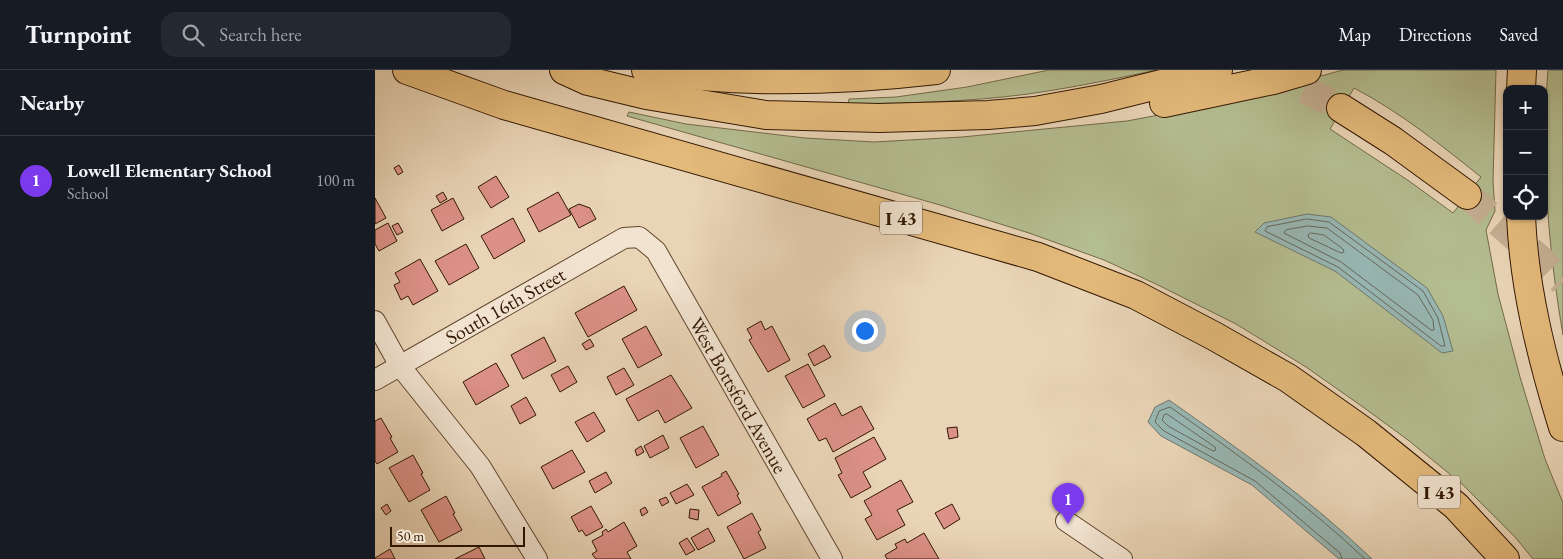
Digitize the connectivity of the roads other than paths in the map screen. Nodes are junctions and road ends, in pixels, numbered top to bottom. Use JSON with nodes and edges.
{"nodes":[{"id":1,"x":407,"y":70,"type":"edge"},
{"id":2,"x":564,"y":70,"type":"edge"},
{"id":3,"x":645,"y":70,"type":"edge"},
{"id":4,"x":936,"y":70,"type":"edge"},
{"id":5,"x":1218,"y":70,"type":"edge"},
{"id":6,"x":1307,"y":70,"type":"edge"},
{"id":7,"x":1522,"y":70,"type":"edge"},
{"id":8,"x":1521,"y":85,"type":"edge"},
{"id":9,"x":1101,"y":99,"type":"junction"},
{"id":10,"x":1341,"y":108,"type":"tunnel mouth"},
{"id":11,"x":1467,"y":195,"type":"tunnel mouth"},
{"id":12,"x":1521,"y":220,"type":"edge"},
{"id":13,"x":639,"y":237,"type":"joint"},
{"id":14,"x":375,"y":321,"type":"edge"},
{"id":15,"x":400,"y":366,"type":"junction"},
{"id":16,"x":375,"y":380,"type":"edge"},
{"id":17,"x":1563,"y":427,"type":"edge"},
{"id":18,"x":1066,"y":521,"type":"dead end"},
{"id":19,"x":537,"y":559,"type":"edge"},
{"id":20,"x":832,"y":559,"type":"edge"},
{"id":21,"x":1122,"y":559,"type":"edge"},
{"id":22,"x":1505,"y":559,"type":"edge"}],
"edges":[{"from":1,"to":22,"type":"highway","number":"I 43"},
{"from":2,"to":9,"type":"highway"},
{"from":3,"to":4,"type":"highway"},
{"from":5,"to":9,"type":"highway"},
{"from":6,"to":9,"type":"highway"},
{"from":7,"to":8,"type":"highway"},
{"from":10,"to":11,"type":"highway"},
{"from":12,"to":17,"type":"highway"},
{"from":13,"to":15,"type":"street","name":"South 16th Street"},
{"from":13,"to":20,"type":"street","name":"West Bottsford Avenue"},
{"from":14,"to":15,"type":"street"},
{"from":15,"to":16,"type":"street","name":"South 16th Street"},
{"from":15,"to":19,"type":"street"},
{"from":18,"to":21,"type":"street"}]}
